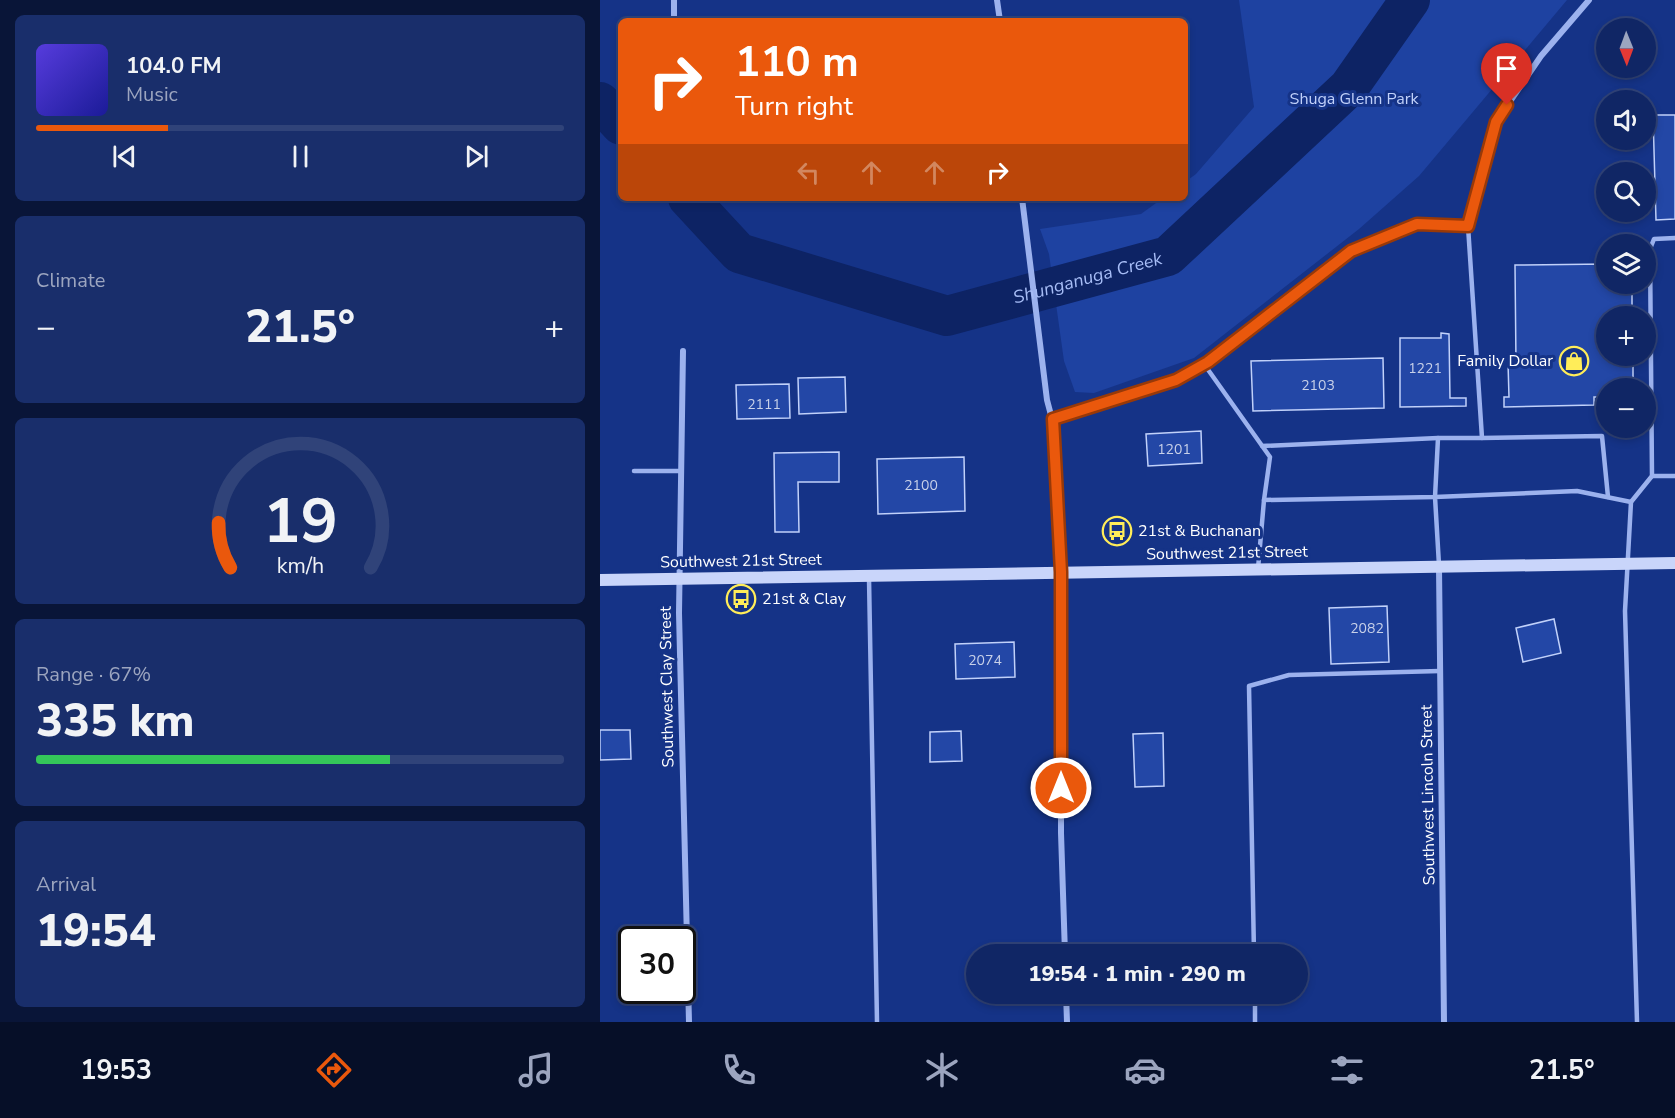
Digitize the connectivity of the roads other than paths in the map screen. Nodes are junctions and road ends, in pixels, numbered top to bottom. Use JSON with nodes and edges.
{"nodes":[{"id":1,"x":674,"y":0,"type":"edge"},
{"id":2,"x":997,"y":0,"type":"edge"},
{"id":3,"x":1589,"y":0,"type":"edge"},
{"id":4,"x":674,"y":17,"type":"dead end"},
{"id":5,"x":1000,"y":18,"type":"edge"},
{"id":6,"x":1022,"y":201,"type":"edge"},
{"id":7,"x":1468,"y":226,"type":"junction"},
{"id":8,"x":1675,"y":238,"type":"edge"},
{"id":9,"x":683,"y":351,"type":"dead end"},
{"id":10,"x":1204,"y":364,"type":"junction"},
{"id":11,"x":1053,"y":419,"type":"junction"},
{"id":12,"x":1438,"y":438,"type":"junction"},
{"id":13,"x":1482,"y":438,"type":"junction"},
{"id":14,"x":1262,"y":446,"type":"junction"},
{"id":15,"x":634,"y":471,"type":"dead end"},
{"id":16,"x":680,"y":471,"type":"junction"},
{"id":17,"x":1652,"y":476,"type":"junction"},
{"id":18,"x":1675,"y":476,"type":"edge"},
{"id":19,"x":1435,"y":497,"type":"junction"},
{"id":20,"x":1608,"y":497,"type":"junction"},
{"id":21,"x":1264,"y":500,"type":"junction"},
{"id":22,"x":1631,"y":502,"type":"junction"},
{"id":23,"x":1628,"y":562,"type":"junction"},
{"id":24,"x":1675,"y":563,"type":"edge"},
{"id":25,"x":1439,"y":567,"type":"junction"},
{"id":26,"x":1258,"y":569,"type":"junction"},
{"id":27,"x":1061,"y":572,"type":"junction"},
{"id":28,"x":869,"y":575,"type":"junction"},
{"id":29,"x":679,"y":578,"type":"junction"},
{"id":30,"x":600,"y":580,"type":"edge"},
{"id":31,"x":1440,"y":671,"type":"junction"},
{"id":32,"x":1065,"y":944,"type":"edge"},
{"id":33,"x":1254,"y":944,"type":"edge"},
{"id":34,"x":1066,"y":1004,"type":"edge"},
{"id":35,"x":1255,"y":1004,"type":"edge"},
{"id":36,"x":689,"y":1022,"type":"edge"},
{"id":37,"x":877,"y":1022,"type":"edge"},
{"id":38,"x":1067,"y":1022,"type":"edge"},
{"id":39,"x":1255,"y":1022,"type":"edge"},
{"id":40,"x":1444,"y":1022,"type":"edge"},
{"id":41,"x":1637,"y":1022,"type":"edge"}],
"edges":[{"from":1,"to":4,"type":"street"},
{"from":2,"to":5,"type":"street"},
{"from":3,"to":7,"type":"street"},
{"from":6,"to":11,"type":"street"},
{"from":7,"to":10,"type":"lane"},
{"from":7,"to":13,"type":"lane"},
{"from":8,"to":17,"type":"lane"},
{"from":9,"to":16,"type":"street","name":"Southwest Clay Street"},
{"from":10,"to":11,"type":"lane"},
{"from":10,"to":14,"type":"lane"},
{"from":11,"to":27,"type":"street"},
{"from":12,"to":13,"type":"lane"},
{"from":12,"to":14,"type":"lane"},
{"from":12,"to":19,"type":"lane"},
{"from":13,"to":20,"type":"lane"},
{"from":14,"to":21,"type":"lane"},
{"from":15,"to":16,"type":"lane"},
{"from":16,"to":29,"type":"street","name":"Southwest Clay Street"},
{"from":17,"to":18,"type":"lane"},
{"from":17,"to":22,"type":"lane"},
{"from":19,"to":20,"type":"lane"},
{"from":19,"to":21,"type":"lane"},
{"from":19,"to":25,"type":"lane"},
{"from":20,"to":22,"type":"lane"},
{"from":21,"to":26,"type":"lane"},
{"from":22,"to":23,"type":"lane"},
{"from":23,"to":24,"type":"main road","name":"Southwest 21st Street"},
{"from":23,"to":25,"type":"main road","name":"Southwest 21st Street"},
{"from":23,"to":41,"type":"lane"},
{"from":25,"to":26,"type":"main road","name":"Southwest 21st Street"},
{"from":25,"to":31,"type":"street","name":"Southwest Lincoln Street"},
{"from":26,"to":27,"type":"main road","name":"Southwest 21st Street"},
{"from":27,"to":28,"type":"main road","name":"Southwest 21st Street"},
{"from":27,"to":32,"type":"street"},
{"from":28,"to":29,"type":"main road","name":"Southwest 21st Street"},
{"from":28,"to":37,"type":"lane"},
{"from":29,"to":30,"type":"main road","name":"Southwest 21st Street"},
{"from":29,"to":36,"type":"street","name":"Southwest Clay Street"},
{"from":31,"to":33,"type":"lane"},
{"from":31,"to":40,"type":"street","name":"Southwest Lincoln Street"},
{"from":34,"to":38,"type":"street"},
{"from":35,"to":39,"type":"lane"}]}
